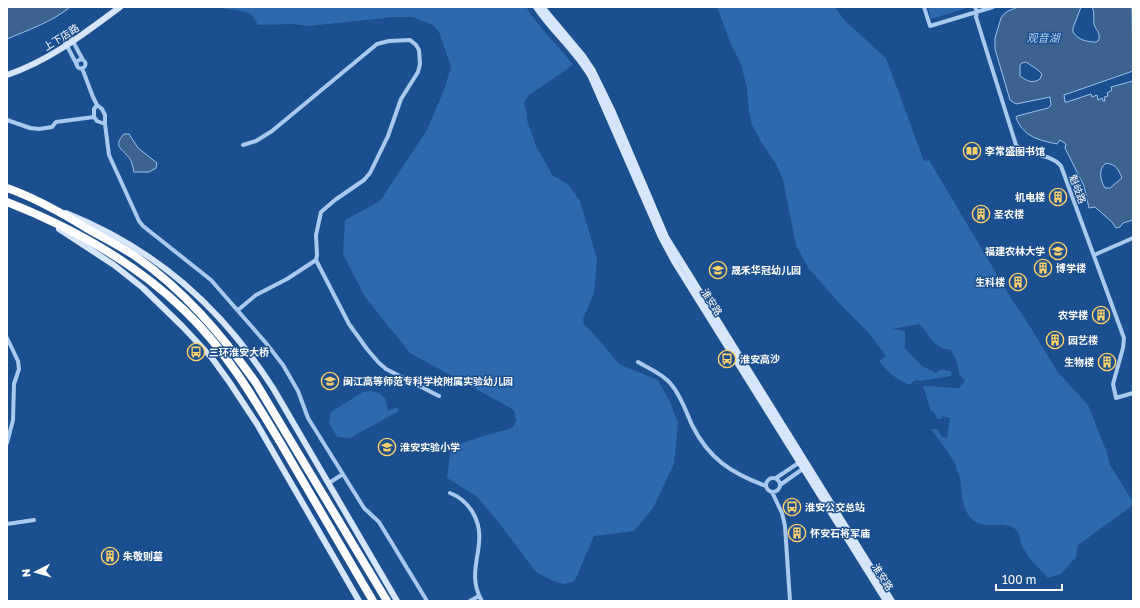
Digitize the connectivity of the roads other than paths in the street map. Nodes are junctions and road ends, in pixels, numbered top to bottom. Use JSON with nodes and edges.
{"nodes":[{"id":1,"x":116,"y":7,"type":"edge"},
{"id":2,"x":120,"y":7,"type":"edge"},
{"id":3,"x":536,"y":7,"type":"edge"},
{"id":4,"x":542,"y":7,"type":"edge"},
{"id":5,"x":924,"y":7,"type":"edge"},
{"id":6,"x":975,"y":7,"type":"edge"},
{"id":7,"x":993,"y":7,"type":"edge"},
{"id":8,"x":977,"y":12,"type":"junction"},
{"id":9,"x":72,"y":40,"type":"junction"},
{"id":10,"x":65,"y":44,"type":"junction"},
{"id":11,"x":84,"y":60,"type":"junction"},
{"id":12,"x":77,"y":65,"type":"junction"},
{"id":13,"x":82,"y":68,"type":"junction"},
{"id":14,"x":7,"y":74,"type":"edge"},
{"id":15,"x":97,"y":104,"type":"junction"},
{"id":16,"x":94,"y":117,"type":"junction"},
{"id":17,"x":7,"y":120,"type":"edge"},
{"id":18,"x":104,"y":124,"type":"junction"},
{"id":19,"x":243,"y":145,"type":"dead end"},
{"id":20,"x":7,"y":188,"type":"edge"},
{"id":21,"x":7,"y":202,"type":"edge"},
{"id":22,"x":47,"y":205,"type":"junction"},
{"id":23,"x":36,"y":214,"type":"junction"},
{"id":24,"x":1133,"y":238,"type":"edge"},
{"id":25,"x":1094,"y":256,"type":"junction"},
{"id":26,"x":316,"y":260,"type":"junction"},
{"id":27,"x":238,"y":310,"type":"junction"},
{"id":28,"x":7,"y":338,"type":"edge"},
{"id":29,"x":638,"y":362,"type":"dead end"},
{"id":30,"x":1133,"y":393,"type":"edge"},
{"id":31,"x":439,"y":396,"type":"dead end"},
{"id":32,"x":7,"y":443,"type":"edge"},
{"id":33,"x":802,"y":461,"type":"junction"},
{"id":34,"x":806,"y":467,"type":"junction"},
{"id":35,"x":343,"y":474,"type":"junction"},
{"id":36,"x":776,"y":478,"type":"junction"},
{"id":37,"x":329,"y":483,"type":"junction"},
{"id":38,"x":780,"y":485,"type":"junction"},
{"id":39,"x":766,"y":486,"type":"junction"},
{"id":40,"x":772,"y":492,"type":"junction"},
{"id":41,"x":450,"y":493,"type":"dead end"},
{"id":42,"x":34,"y":520,"type":"dead end"},
{"id":43,"x":7,"y":524,"type":"edge"},
{"id":44,"x":479,"y":596,"type":"junction"},
{"id":45,"x":359,"y":601,"type":"edge"},
{"id":46,"x":373,"y":601,"type":"edge"},
{"id":47,"x":387,"y":601,"type":"edge"},
{"id":48,"x":397,"y":601,"type":"edge"},
{"id":49,"x":427,"y":601,"type":"edge"},
{"id":50,"x":470,"y":601,"type":"edge"},
{"id":51,"x":481,"y":601,"type":"edge"},
{"id":52,"x":790,"y":601,"type":"edge"},
{"id":53,"x":886,"y":601,"type":"edge"},
{"id":54,"x":892,"y":601,"type":"edge"}],
"edges":[{"from":1,"to":9,"type":"main road","name":"上下店路"},
{"from":2,"to":9,"type":"main road","name":"上下店路"},
{"from":3,"to":33,"type":"main road","name":"淮安路"},
{"from":4,"to":33,"type":"main road","name":"淮安路"},
{"from":5,"to":8,"type":"street"},
{"from":6,"to":8,"type":"street"},
{"from":7,"to":8,"type":"street"},
{"from":8,"to":25,"type":"street","name":"魁岐路"},
{"from":9,"to":10,"type":"main road","name":"上下店路"},
{"from":9,"to":11,"type":"street"},
{"from":10,"to":12,"type":"street"},
{"from":10,"to":14,"type":"main road","name":"上下店路"},
{"from":11,"to":12,"type":"street"},
{"from":11,"to":13,"type":"street"},
{"from":12,"to":13,"type":"street"},
{"from":13,"to":15,"type":"street"},
{"from":15,"to":16,"type":"street"},
{"from":15,"to":18,"type":"street"},
{"from":16,"to":17,"type":"street"},
{"from":16,"to":18,"type":"street"},
{"from":18,"to":27,"type":"street"},
{"from":19,"to":26,"type":"street"},
{"from":20,"to":22,"type":"highway"},
{"from":21,"to":23,"type":"highway"},
{"from":22,"to":37,"type":"main road"},
{"from":22,"to":47,"type":"highway"},
{"from":23,"to":45,"type":"main road"},
{"from":23,"to":46,"type":"highway"},
{"from":24,"to":25,"type":"street"},
{"from":25,"to":30,"type":"street","name":"魁岐路"},
{"from":26,"to":27,"type":"street"},
{"from":26,"to":31,"type":"street"},
{"from":27,"to":35,"type":"street"},
{"from":28,"to":32,"type":"street"},
{"from":29,"to":39,"type":"street"},
{"from":33,"to":34,"type":"main road","name":"淮安路"},
{"from":33,"to":36,"type":"street"},
{"from":34,"to":38,"type":"street"},
{"from":34,"to":53,"type":"main road","name":"淮安路"},
{"from":34,"to":54,"type":"main road","name":"淮安路"},
{"from":35,"to":37,"type":"street"},
{"from":35,"to":49,"type":"street"},
{"from":36,"to":38,"type":"street"},
{"from":36,"to":39,"type":"street"},
{"from":37,"to":48,"type":"main road"},
{"from":38,"to":40,"type":"street"},
{"from":39,"to":40,"type":"street"},
{"from":40,"to":52,"type":"street"},
{"from":41,"to":44,"type":"street"},
{"from":42,"to":43,"type":"street"},
{"from":44,"to":50,"type":"street"},
{"from":44,"to":51,"type":"street"}]}
